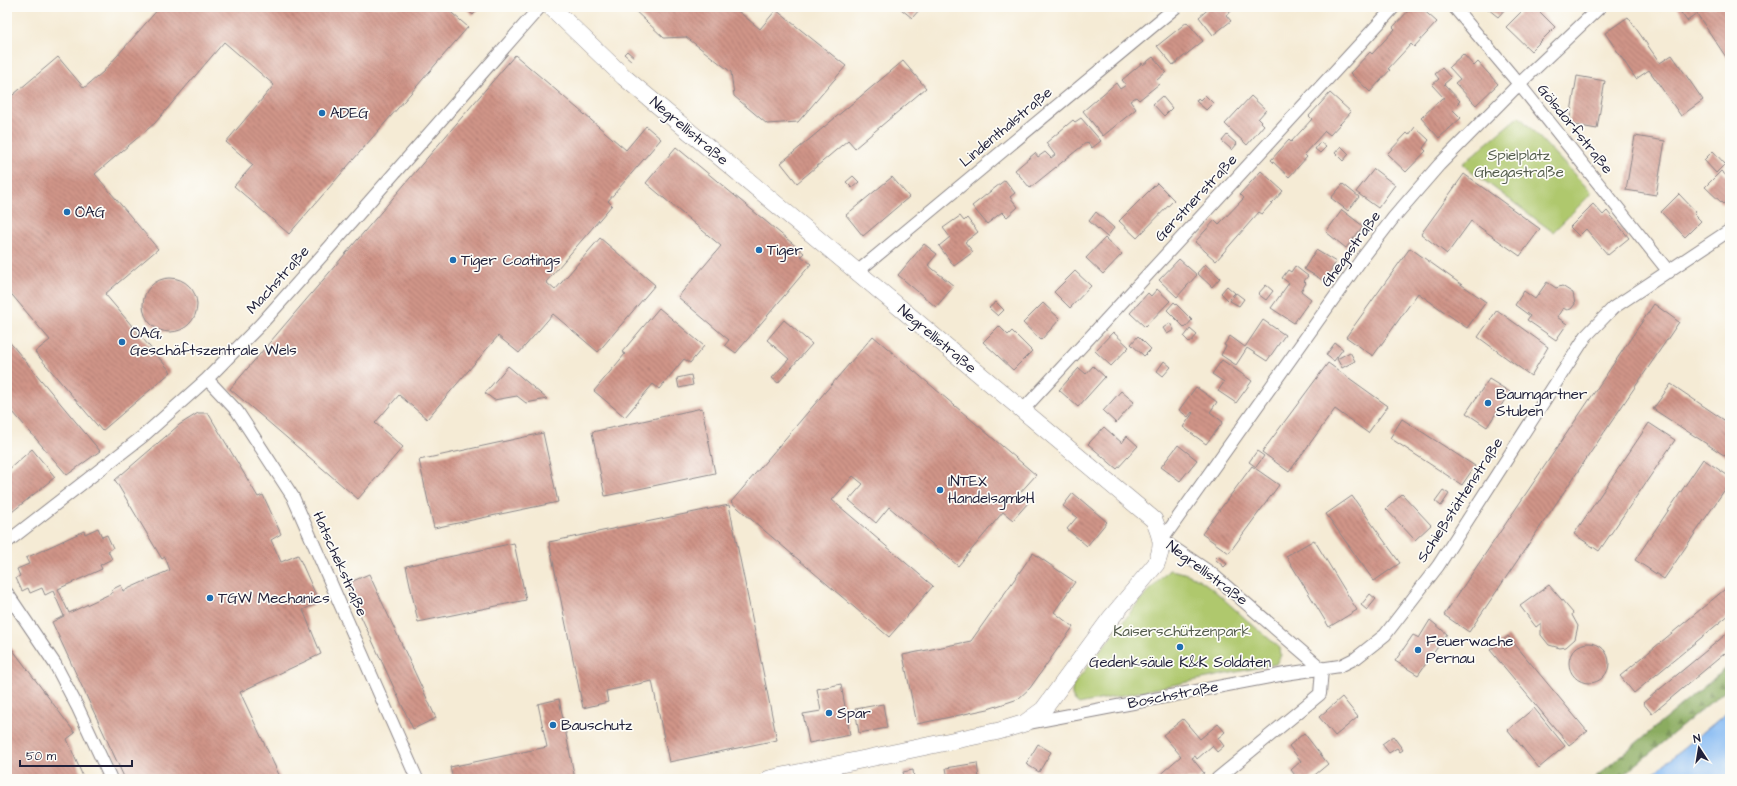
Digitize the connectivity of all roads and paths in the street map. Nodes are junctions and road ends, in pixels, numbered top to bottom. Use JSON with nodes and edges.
{"nodes":[{"id":1,"x":540,"y":7,"type":"edge"},
{"id":2,"x":551,"y":7,"type":"edge"},
{"id":3,"x":1176,"y":7,"type":"edge"},
{"id":4,"x":1394,"y":7,"type":"edge"},
{"id":5,"x":1454,"y":7,"type":"edge"},
{"id":6,"x":1600,"y":7,"type":"edge"},
{"id":7,"x":1519,"y":84,"type":"junction"},
{"id":8,"x":1730,"y":230,"type":"edge"},
{"id":9,"x":857,"y":272,"type":"junction"},
{"id":10,"x":1669,"y":272,"type":"junction"},
{"id":11,"x":207,"y":378,"type":"junction"},
{"id":12,"x":1022,"y":411,"type":"junction"},
{"id":13,"x":1162,"y":540,"type":"junction"},
{"id":14,"x":7,"y":542,"type":"edge"},
{"id":15,"x":7,"y":593,"type":"edge"},
{"id":16,"x":1322,"y":669,"type":"junction"},
{"id":17,"x":1025,"y":723,"type":"junction"},
{"id":18,"x":1232,"y":775,"type":"edge"},
{"id":19,"x":111,"y":779,"type":"edge"},
{"id":20,"x":417,"y":779,"type":"edge"},
{"id":21,"x":769,"y":779,"type":"edge"},
{"id":22,"x":1218,"y":779,"type":"edge"}],
"edges":[{"from":1,"to":11,"type":"street","name":"Machstraße"},
{"from":2,"to":9,"type":"main road","name":"Negrellistraße"},
{"from":3,"to":9,"type":"street","name":"Lindenthalstraße"},
{"from":4,"to":12,"type":"street","name":"Gerstnerstraße"},
{"from":5,"to":7,"type":"street","name":"Gölsdorfstraße"},
{"from":6,"to":7,"type":"street","name":"Ghegastraße"},
{"from":7,"to":10,"type":"street","name":"Gölsdorfstraße"},
{"from":7,"to":13,"type":"street","name":"Ghegastraße"},
{"from":8,"to":10,"type":"street","name":"Schießstättenstraße"},
{"from":9,"to":12,"type":"main road","name":"Negrellistraße"},
{"from":10,"to":16,"type":"street","name":"Schießstättenstraße"},
{"from":11,"to":14,"type":"street","name":"Machstraße"},
{"from":11,"to":20,"type":"street","name":"Hatschekstraße"},
{"from":12,"to":13,"type":"main road","name":"Negrellistraße"},
{"from":13,"to":16,"type":"street","name":"Negrellistraße"},
{"from":13,"to":17,"type":"main road","name":"Boschstraße"},
{"from":15,"to":19,"type":"street"},
{"from":16,"to":17,"type":"street","name":"Boschstraße"},
{"from":16,"to":18,"type":"street"},
{"from":17,"to":21,"type":"main road","name":"Boschstraße"},
{"from":18,"to":22,"type":"street"}]}
